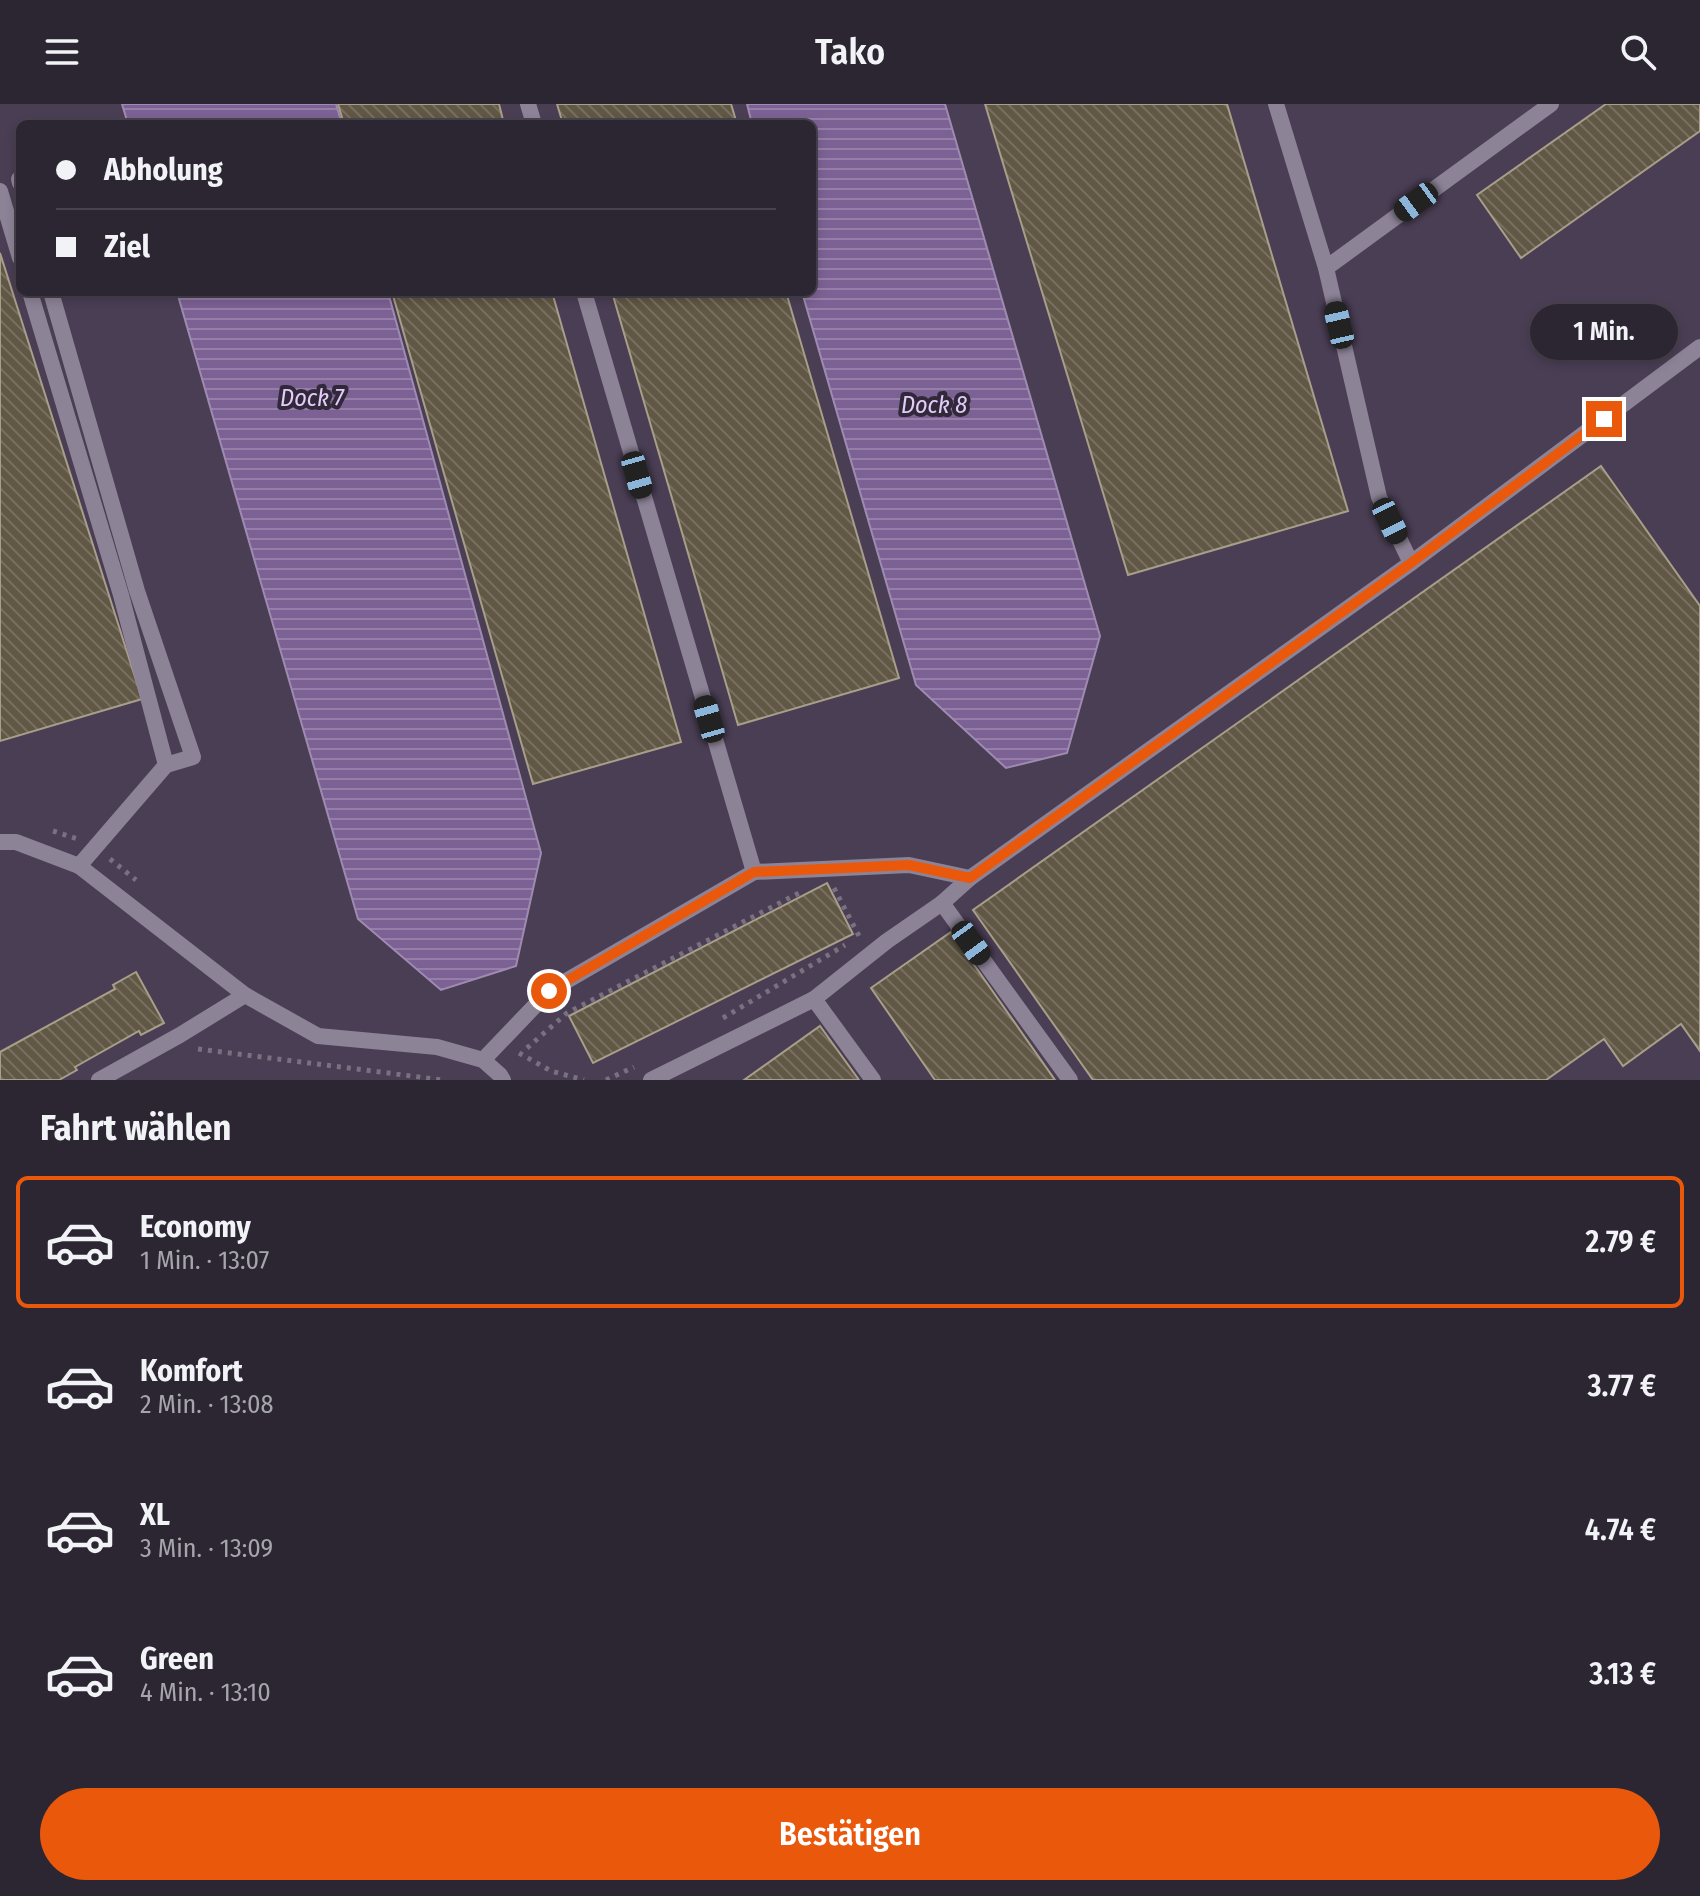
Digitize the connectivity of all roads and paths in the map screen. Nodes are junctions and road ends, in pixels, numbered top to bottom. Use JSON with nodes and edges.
{"nodes":[{"id":1,"x":1276,"y":104,"type":"edge"},
{"id":2,"x":1551,"y":104,"type":"edge"},
{"id":3,"x":0,"y":191,"type":"edge"},
{"id":4,"x":16,"y":245,"type":"edge"},
{"id":5,"x":1326,"y":268,"type":"junction"},
{"id":6,"x":31,"y":296,"type":"edge"},
{"id":7,"x":52,"y":296,"type":"edge"},
{"id":8,"x":585,"y":296,"type":"edge"},
{"id":9,"x":1700,"y":347,"type":"edge"},
{"id":10,"x":1411,"y":563,"type":"junction"},
{"id":11,"x":129,"y":593,"type":"junction"},
{"id":12,"x":166,"y":765,"type":"junction"},
{"id":13,"x":48,"y":830,"type":"dead end"},
{"id":14,"x":0,"y":842,"type":"edge"},
{"id":15,"x":95,"y":847,"type":"junction"},
{"id":16,"x":79,"y":866,"type":"junction"},
{"id":17,"x":754,"y":872,"type":"junction"},
{"id":18,"x":829,"y":877,"type":"dead end"},
{"id":19,"x":970,"y":878,"type":"junction"},
{"id":20,"x":141,"y":884,"type":"dead end"},
{"id":21,"x":801,"y":891,"type":"dead end"},
{"id":22,"x":942,"y":903,"type":"junction"},
{"id":23,"x":873,"y":928,"type":"dead end"},
{"id":24,"x":859,"y":936,"type":"junction"},
{"id":25,"x":245,"y":995,"type":"junction"},
{"id":26,"x":814,"y":999,"type":"junction"},
{"id":27,"x":718,"y":1021,"type":"dead end"},
{"id":28,"x":180,"y":1035,"type":"junction"},
{"id":29,"x":499,"y":1044,"type":"junction"},
{"id":30,"x":521,"y":1053,"type":"junction"},
{"id":31,"x":483,"y":1060,"type":"junction"},
{"id":32,"x":636,"y":1065,"type":"dead end"},
{"id":33,"x":501,"y":1077,"type":"edge"},
{"id":34,"x":99,"y":1080,"type":"edge"},
{"id":35,"x":443,"y":1080,"type":"edge"},
{"id":36,"x":584,"y":1080,"type":"edge"},
{"id":37,"x":606,"y":1080,"type":"edge"},
{"id":38,"x":651,"y":1080,"type":"edge"},
{"id":39,"x":873,"y":1080,"type":"edge"},
{"id":40,"x":1070,"y":1080,"type":"edge"}],
"edges":[{"from":1,"to":5,"type":"lane"},
{"from":2,"to":5,"type":"lane"},
{"from":3,"to":4,"type":"lane"},
{"from":5,"to":10,"type":"lane"},
{"from":6,"to":11,"type":"lane"},
{"from":7,"to":11,"type":"lane"},
{"from":8,"to":17,"type":"lane"},
{"from":9,"to":10,"type":"lane"},
{"from":10,"to":19,"type":"lane"},
{"from":11,"to":12,"type":"lane"},
{"from":11,"to":12,"type":"lane"},
{"from":12,"to":15,"type":"lane"},
{"from":13,"to":15,"type":"path"},
{"from":14,"to":16,"type":"lane"},
{"from":15,"to":16,"type":"lane"},
{"from":15,"to":20,"type":"path"},
{"from":16,"to":25,"type":"lane"},
{"from":17,"to":19,"type":"lane"},
{"from":17,"to":29,"type":"lane"},
{"from":18,"to":24,"type":"path"},
{"from":19,"to":22,"type":"lane"},
{"from":21,"to":30,"type":"path"},
{"from":22,"to":26,"type":"lane"},
{"from":22,"to":40,"type":"lane"},
{"from":23,"to":24,"type":"path"},
{"from":24,"to":27,"type":"path"},
{"from":25,"to":28,"type":"lane"},
{"from":25,"to":31,"type":"lane"},
{"from":26,"to":38,"type":"lane"},
{"from":26,"to":39,"type":"lane"},
{"from":28,"to":34,"type":"lane"},
{"from":28,"to":35,"type":"path"},
{"from":29,"to":30,"type":"path"},
{"from":29,"to":31,"type":"lane"},
{"from":30,"to":33,"type":"path"},
{"from":30,"to":36,"type":"path"},
{"from":31,"to":33,"type":"lane"},
{"from":32,"to":37,"type":"path"}]}
